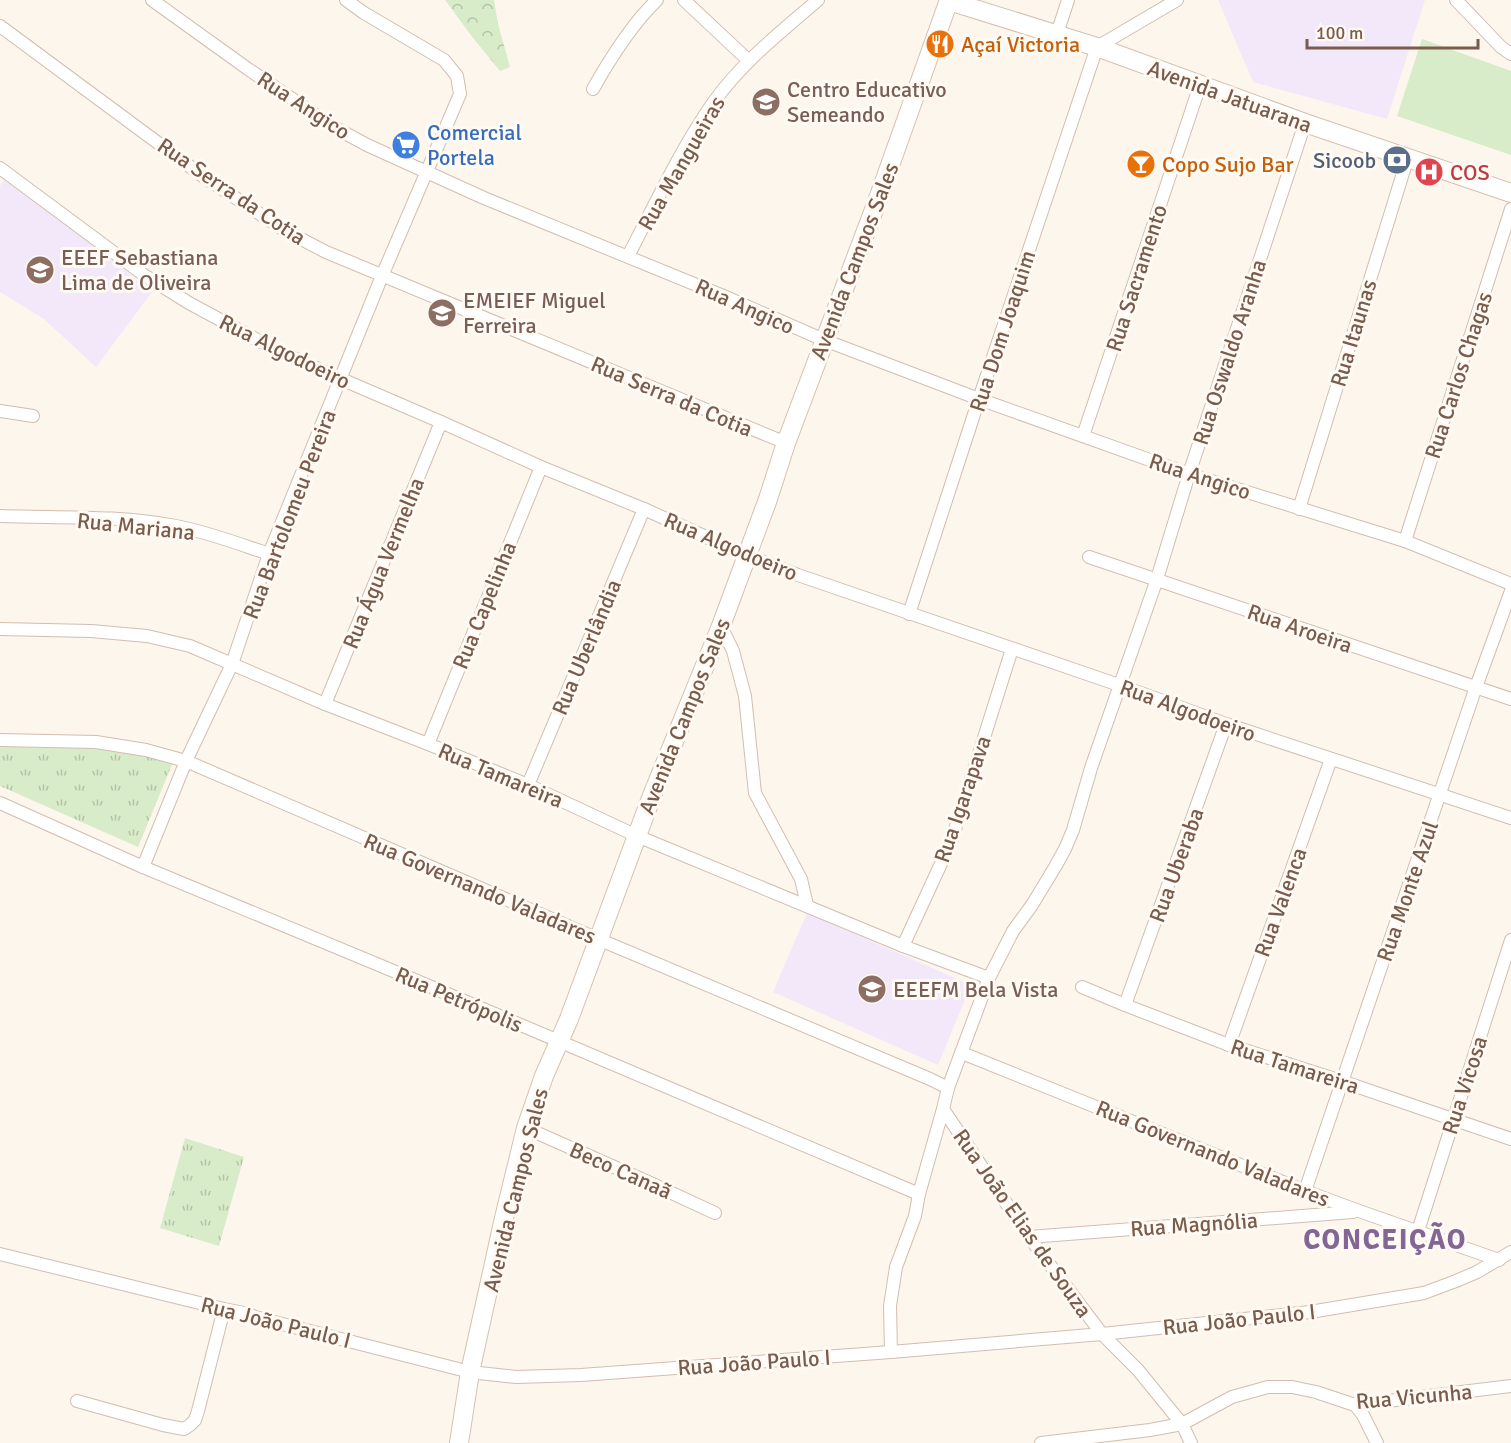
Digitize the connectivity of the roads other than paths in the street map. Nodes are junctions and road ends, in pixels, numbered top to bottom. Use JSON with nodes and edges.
{"nodes":[{"id":1,"x":152,"y":0,"type":"edge"},
{"id":2,"x":346,"y":0,"type":"edge"},
{"id":3,"x":657,"y":0,"type":"edge"},
{"id":4,"x":684,"y":0,"type":"edge"},
{"id":5,"x":818,"y":0,"type":"edge"},
{"id":6,"x":949,"y":0,"type":"edge"},
{"id":7,"x":1068,"y":0,"type":"edge"},
{"id":8,"x":1178,"y":0,"type":"edge"},
{"id":9,"x":1456,"y":0,"type":"edge"},
{"id":10,"x":0,"y":26,"type":"edge"},
{"id":11,"x":1057,"y":34,"type":"junction"},
{"id":12,"x":1097,"y":47,"type":"junction"},
{"id":13,"x":1511,"y":54,"type":"edge"},
{"id":14,"x":749,"y":61,"type":"junction"},
{"id":15,"x":1200,"y":85,"type":"junction"},
{"id":16,"x":593,"y":89,"type":"dead end"},
{"id":17,"x":1305,"y":123,"type":"junction"},
{"id":18,"x":1408,"y":158,"type":"junction"},
{"id":19,"x":2,"y":172,"type":"edge"},
{"id":20,"x":425,"y":172,"type":"junction"},
{"id":21,"x":1511,"y":193,"type":"edge"},
{"id":22,"x":1511,"y":209,"type":"edge"},
{"id":23,"x":628,"y":256,"type":"junction"},
{"id":24,"x":382,"y":276,"type":"junction"},
{"id":25,"x":824,"y":340,"type":"junction"},
{"id":26,"x":341,"y":380,"type":"junction"},
{"id":27,"x":979,"y":399,"type":"junction"},
{"id":28,"x":0,"y":411,"type":"edge"},
{"id":29,"x":33,"y":416,"type":"dead end"},
{"id":30,"x":441,"y":422,"type":"junction"},
{"id":31,"x":1083,"y":436,"type":"junction"},
{"id":32,"x":786,"y":443,"type":"junction"},
{"id":33,"x":541,"y":467,"type":"junction"},
{"id":34,"x":1189,"y":474,"type":"junction"},
{"id":35,"x":644,"y":508,"type":"junction"},
{"id":36,"x":1299,"y":509,"type":"junction"},
{"id":37,"x":0,"y":516,"type":"edge"},
{"id":38,"x":1405,"y":541,"type":"junction"},
{"id":39,"x":269,"y":554,"type":"junction"},
{"id":40,"x":746,"y":555,"type":"junction"},
{"id":41,"x":1089,"y":557,"type":"dead end"},
{"id":42,"x":1157,"y":579,"type":"junction"},
{"id":43,"x":1511,"y":584,"type":"edge"},
{"id":44,"x":1511,"y":591,"type":"edge"},
{"id":45,"x":909,"y":614,"type":"junction"},
{"id":46,"x":721,"y":626,"type":"junction"},
{"id":47,"x":0,"y":629,"type":"edge"},
{"id":48,"x":1012,"y":649,"type":"junction"},
{"id":49,"x":232,"y":664,"type":"junction"},
{"id":50,"x":1119,"y":685,"type":"junction"},
{"id":51,"x":1476,"y":687,"type":"junction"},
{"id":52,"x":1511,"y":699,"type":"edge"},
{"id":53,"x":326,"y":704,"type":"junction"},
{"id":54,"x":1226,"y":724,"type":"junction"},
{"id":55,"x":0,"y":740,"type":"edge"},
{"id":56,"x":428,"y":744,"type":"junction"},
{"id":57,"x":1330,"y":759,"type":"junction"},
{"id":58,"x":186,"y":761,"type":"junction"},
{"id":59,"x":528,"y":785,"type":"junction"},
{"id":60,"x":1440,"y":794,"type":"junction"},
{"id":61,"x":0,"y":803,"type":"edge"},
{"id":62,"x":1511,"y":818,"type":"edge"},
{"id":63,"x":637,"y":836,"type":"junction"},
{"id":64,"x":143,"y":867,"type":"junction"},
{"id":65,"x":807,"y":905,"type":"junction"},
{"id":66,"x":598,"y":939,"type":"junction"},
{"id":67,"x":1511,"y":940,"type":"edge"},
{"id":68,"x":903,"y":946,"type":"junction"},
{"id":69,"x":989,"y":978,"type":"junction"},
{"id":70,"x":1082,"y":987,"type":"dead end"},
{"id":71,"x":1125,"y":1005,"type":"junction"},
{"id":72,"x":559,"y":1041,"type":"junction"},
{"id":73,"x":1229,"y":1045,"type":"junction"},
{"id":74,"x":962,"y":1053,"type":"junction"},
{"id":75,"x":1341,"y":1081,"type":"junction"},
{"id":76,"x":948,"y":1088,"type":"junction"},
{"id":77,"x":943,"y":1109,"type":"junction"},
{"id":78,"x":1454,"y":1119,"type":"junction"},
{"id":79,"x":526,"y":1128,"type":"junction"},
{"id":80,"x":1511,"y":1139,"type":"edge"},
{"id":81,"x":1305,"y":1191,"type":"junction"},
{"id":82,"x":919,"y":1194,"type":"junction"},
{"id":83,"x":1359,"y":1211,"type":"junction"},
{"id":84,"x":715,"y":1213,"type":"dead end"},
{"id":85,"x":1418,"y":1231,"type":"junction"},
{"id":86,"x":1029,"y":1237,"type":"junction"},
{"id":87,"x":1511,"y":1252,"type":"edge"},
{"id":88,"x":0,"y":1254,"type":"edge"},
{"id":89,"x":1500,"y":1260,"type":"junction"},
{"id":90,"x":224,"y":1309,"type":"junction"},
{"id":91,"x":1102,"y":1334,"type":"junction"},
{"id":92,"x":891,"y":1352,"type":"junction"},
{"id":93,"x":470,"y":1372,"type":"junction"},
{"id":94,"x":1511,"y":1386,"type":"edge"},
{"id":95,"x":77,"y":1401,"type":"dead end"},
{"id":96,"x":1354,"y":1405,"type":"junction"},
{"id":97,"x":1182,"y":1424,"type":"junction"},
{"id":98,"x":459,"y":1443,"type":"edge"},
{"id":99,"x":1041,"y":1443,"type":"edge"},
{"id":100,"x":1191,"y":1443,"type":"edge"},
{"id":101,"x":1377,"y":1443,"type":"edge"}],
"edges":[{"from":1,"to":20,"type":"street","name":"Rua Angico"},
{"from":2,"to":20,"type":"street","name":"Rua Bartolomeu Pereira"},
{"from":3,"to":16,"type":"street"},
{"from":4,"to":14,"type":"street"},
{"from":5,"to":14,"type":"street","name":"Rua Mangueiras"},
{"from":6,"to":11,"type":"street","name":"Avenida Jatuarana"},
{"from":6,"to":25,"type":"street","name":"Avenida Campos Sales"},
{"from":7,"to":11,"type":"street"},
{"from":8,"to":12,"type":"street"},
{"from":9,"to":13,"type":"street"},
{"from":10,"to":24,"type":"street","name":"Rua Serra da Cotia"},
{"from":11,"to":12,"type":"street","name":"Avenida Jatuarana"},
{"from":12,"to":15,"type":"street","name":"Avenida Jatuarana"},
{"from":12,"to":27,"type":"street","name":"Rua Dom Joaquim"},
{"from":14,"to":23,"type":"street","name":"Rua Mangueiras"},
{"from":15,"to":17,"type":"street","name":"Avenida Jatuarana"},
{"from":15,"to":31,"type":"street","name":"Rua Sacramento"},
{"from":17,"to":18,"type":"street","name":"Avenida Jatuarana"},
{"from":17,"to":34,"type":"street","name":"Rua Oswaldo Aranha"},
{"from":18,"to":21,"type":"street","name":"Avenida Jatuarana"},
{"from":18,"to":36,"type":"street","name":"Rua Itaunas"},
{"from":19,"to":26,"type":"street","name":"Rua Algodoeiro"},
{"from":20,"to":23,"type":"street","name":"Rua Angico"},
{"from":20,"to":24,"type":"street","name":"Rua Bartolomeu Pereira"},
{"from":22,"to":38,"type":"street","name":"Rua Carlos Chagas"},
{"from":23,"to":25,"type":"street","name":"Rua Angico"},
{"from":24,"to":26,"type":"street","name":"Rua Bartolomeu Pereira"},
{"from":24,"to":32,"type":"street","name":"Rua Serra da Cotia"},
{"from":25,"to":27,"type":"street","name":"Rua Angico"},
{"from":25,"to":32,"type":"street","name":"Avenida Campos Sales"},
{"from":26,"to":30,"type":"street","name":"Rua Algodoeiro"},
{"from":26,"to":39,"type":"street","name":"Rua Bartolomeu Pereira"},
{"from":27,"to":31,"type":"street","name":"Rua Angico"},
{"from":27,"to":45,"type":"street","name":"Rua Dom Joaquim"},
{"from":28,"to":29,"type":"street"},
{"from":30,"to":33,"type":"street","name":"Rua Algodoeiro"},
{"from":30,"to":53,"type":"street","name":"Rua Água Vermelha"},
{"from":31,"to":34,"type":"street","name":"Rua Angico"},
{"from":32,"to":40,"type":"street","name":"Avenida Campos Sales"},
{"from":33,"to":35,"type":"street","name":"Rua Algodoeiro"},
{"from":33,"to":56,"type":"street","name":"Rua Capelinha"},
{"from":34,"to":36,"type":"street","name":"Rua Angico"},
{"from":34,"to":42,"type":"street","name":"Rua Oswaldo Aranha"},
{"from":35,"to":40,"type":"street","name":"Rua Algodoeiro"},
{"from":35,"to":59,"type":"street","name":"Rua Uberlândia"},
{"from":36,"to":38,"type":"street","name":"Rua Angico"},
{"from":37,"to":39,"type":"street","name":"Rua Mariana"},
{"from":38,"to":43,"type":"street","name":"Rua Angico"},
{"from":39,"to":49,"type":"street","name":"Rua Bartolomeu Pereira"},
{"from":40,"to":45,"type":"street","name":"Rua Algodoeiro"},
{"from":40,"to":46,"type":"street","name":"Avenida Campos Sales"},
{"from":41,"to":42,"type":"street","name":"Rua Aroeira"},
{"from":42,"to":50,"type":"street","name":"Rua Oswaldo Aranha"},
{"from":42,"to":51,"type":"street","name":"Rua Aroeira"},
{"from":44,"to":51,"type":"street","name":"Rua Monte Azul"},
{"from":45,"to":48,"type":"street","name":"Rua Algodoeiro"},
{"from":46,"to":63,"type":"street","name":"Avenida Campos Sales"},
{"from":46,"to":65,"type":"street"},
{"from":47,"to":49,"type":"street","name":"Rua Tamareira"},
{"from":48,"to":50,"type":"street","name":"Rua Algodoeiro"},
{"from":48,"to":68,"type":"street","name":"Rua Igarapava"},
{"from":49,"to":53,"type":"street","name":"Rua Tamareira"},
{"from":49,"to":58,"type":"street","name":"Rua Bartolomeu Pereira"},
{"from":50,"to":54,"type":"street","name":"Rua Algodoeiro"},
{"from":50,"to":69,"type":"street","name":"Rua Oswaldo Aranha"},
{"from":51,"to":52,"type":"street","name":"Rua Aroeira"},
{"from":51,"to":60,"type":"street","name":"Rua Monte Azul"},
{"from":53,"to":56,"type":"street","name":"Rua Tamareira"},
{"from":54,"to":57,"type":"street","name":"Rua Algodoeiro"},
{"from":54,"to":71,"type":"street","name":"Rua Uberaba"},
{"from":55,"to":58,"type":"street","name":"Rua Governando Valadares"},
{"from":56,"to":59,"type":"street","name":"Rua Tamareira"},
{"from":57,"to":60,"type":"street","name":"Rua Algodoeiro"},
{"from":57,"to":73,"type":"street","name":"Rua Valenca"},
{"from":58,"to":64,"type":"street","name":"Rua Bartolomeu Pereira"},
{"from":58,"to":66,"type":"street","name":"Rua Governando Valadares"},
{"from":59,"to":63,"type":"street","name":"Rua Tamareira"},
{"from":60,"to":62,"type":"street","name":"Rua Algodoeiro"},
{"from":60,"to":75,"type":"street","name":"Rua Monte Azul"},
{"from":61,"to":64,"type":"street","name":"Rua Petrópolis"},
{"from":63,"to":65,"type":"street","name":"Rua Tamareira"},
{"from":63,"to":66,"type":"street","name":"Avenida Campos Sales"},
{"from":64,"to":72,"type":"street","name":"Rua Petrópolis"},
{"from":65,"to":68,"type":"street","name":"Rua Tamareira"},
{"from":66,"to":72,"type":"street","name":"Avenida Campos Sales"},
{"from":66,"to":76,"type":"street","name":"Rua Governando Valadares"},
{"from":67,"to":78,"type":"street","name":"Rua Vicosa"},
{"from":68,"to":69,"type":"street","name":"Rua Tamareira"},
{"from":69,"to":74,"type":"street","name":"Rua João Elias de Souza"},
{"from":70,"to":71,"type":"street","name":"Rua Tamareira"},
{"from":71,"to":73,"type":"street","name":"Rua Tamareira"},
{"from":72,"to":79,"type":"street","name":"Avenida Campos Sales"},
{"from":72,"to":82,"type":"street","name":"Rua Petrópolis"},
{"from":73,"to":75,"type":"street","name":"Rua Tamareira"},
{"from":74,"to":76,"type":"street","name":"Rua João Elias de Souza"},
{"from":74,"to":81,"type":"street","name":"Rua Governando Valadares"},
{"from":75,"to":78,"type":"street","name":"Rua Tamareira"},
{"from":75,"to":81,"type":"street","name":"Rua Monte Azul"},
{"from":76,"to":77,"type":"street","name":"Rua João Elias de Souza"},
{"from":77,"to":82,"type":"street"},
{"from":77,"to":86,"type":"street","name":"Rua João Elias de Souza"},
{"from":78,"to":80,"type":"street","name":"Rua Tamareira"},
{"from":78,"to":85,"type":"street","name":"Rua Vicosa"},
{"from":79,"to":84,"type":"street","name":"Beco Canaã"},
{"from":79,"to":93,"type":"street","name":"Avenida Campos Sales"},
{"from":81,"to":83,"type":"street","name":"Rua Governando Valadares"},
{"from":82,"to":92,"type":"street"},
{"from":83,"to":85,"type":"street","name":"Rua Governando Valadares"},
{"from":83,"to":86,"type":"street","name":"Rua Magnólia"},
{"from":85,"to":89,"type":"street","name":"Rua Governando Valadares"},
{"from":86,"to":91,"type":"street","name":"Rua João Elias de Souza"},
{"from":87,"to":89,"type":"street","name":"Rua João Paulo I"},
{"from":88,"to":90,"type":"street","name":"Rua João Paulo I"},
{"from":89,"to":91,"type":"street","name":"Rua João Paulo I"},
{"from":90,"to":93,"type":"street","name":"Rua João Paulo I"},
{"from":90,"to":95,"type":"street"},
{"from":91,"to":92,"type":"street","name":"Rua João Paulo I"},
{"from":91,"to":97,"type":"street","name":"Rua João Elias de Souza"},
{"from":92,"to":93,"type":"street","name":"Rua João Paulo I"},
{"from":93,"to":98,"type":"street","name":"Avenida Campos Sales"},
{"from":94,"to":96,"type":"street","name":"Rua Vicunha"},
{"from":96,"to":97,"type":"street","name":"Rua Vicunha"},
{"from":96,"to":101,"type":"street"},
{"from":97,"to":99,"type":"street","name":"Rua Vicunha"},
{"from":97,"to":100,"type":"street","name":"Rua João Elias de Souza"}]}
